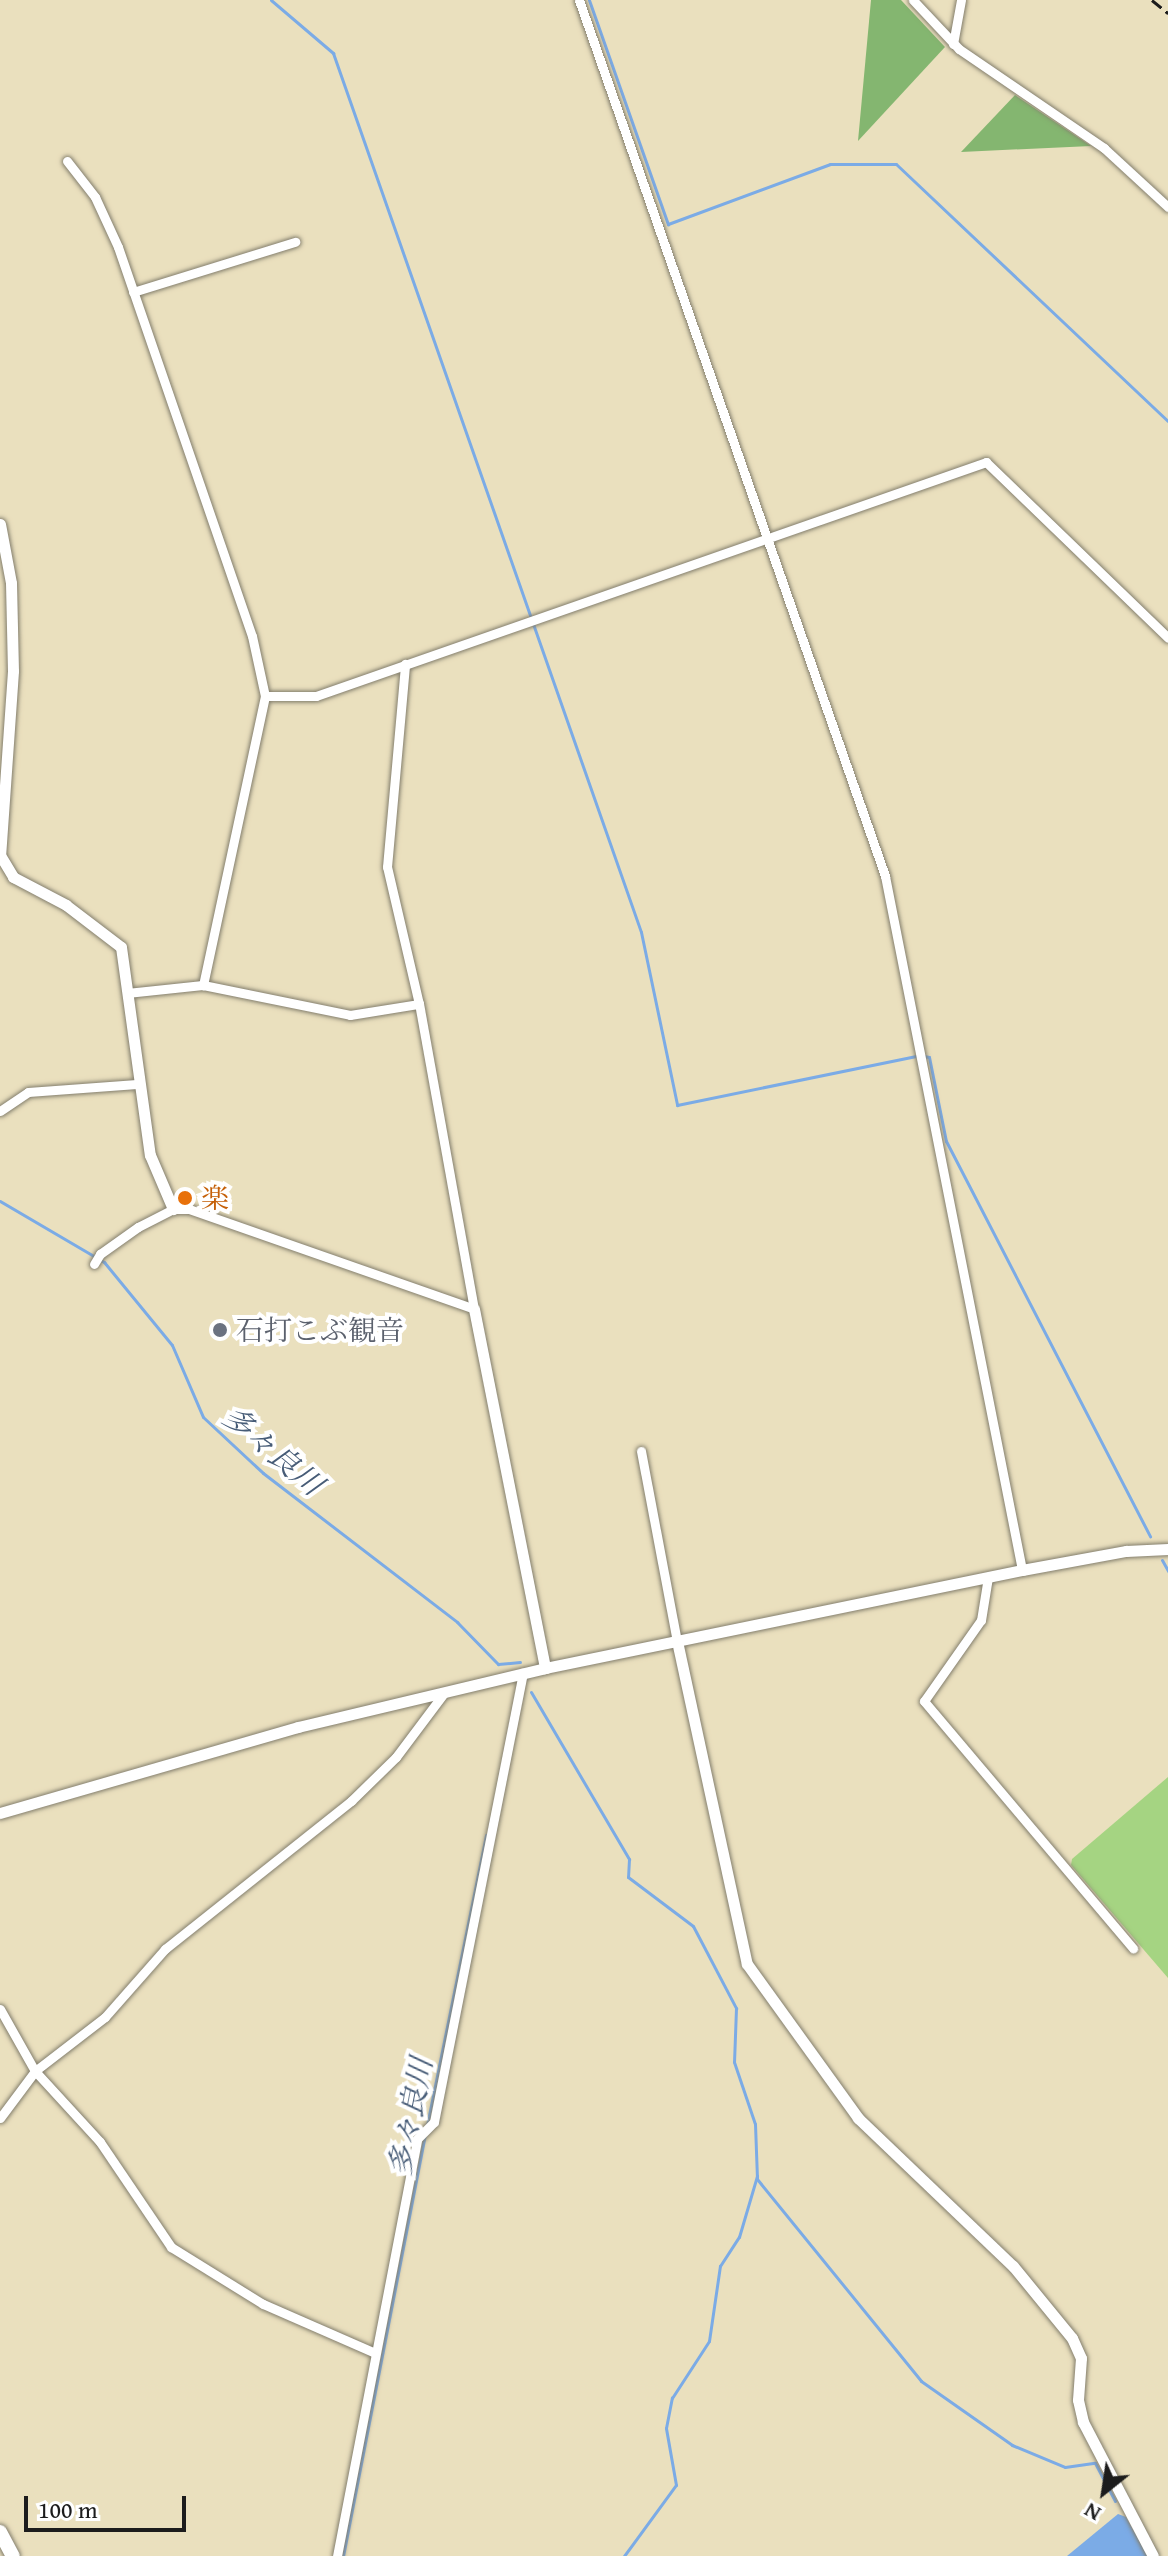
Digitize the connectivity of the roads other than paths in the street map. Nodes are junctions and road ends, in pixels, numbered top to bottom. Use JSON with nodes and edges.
{"nodes":[{"id":1,"x":579,"y":0,"type":"edge"},
{"id":2,"x":913,"y":0,"type":"edge"},
{"id":3,"x":961,"y":0,"type":"edge"},
{"id":4,"x":953,"y":44,"type":"junction"},
{"id":5,"x":67,"y":161,"type":"dead end"},
{"id":6,"x":1168,"y":207,"type":"edge"},
{"id":7,"x":295,"y":242,"type":"dead end"},
{"id":8,"x":133,"y":292,"type":"junction"},
{"id":9,"x":0,"y":524,"type":"edge"},
{"id":10,"x":767,"y":538,"type":"junction"},
{"id":11,"x":1168,"y":638,"type":"edge"},
{"id":12,"x":6,"y":650,"type":"edge"},
{"id":13,"x":405,"y":664,"type":"junction"},
{"id":14,"x":265,"y":696,"type":"junction"},
{"id":15,"x":1,"y":823,"type":"edge"},
{"id":16,"x":203,"y":985,"type":"junction"},
{"id":17,"x":127,"y":993,"type":"junction"},
{"id":18,"x":419,"y":1004,"type":"junction"},
{"id":19,"x":137,"y":1084,"type":"junction"},
{"id":20,"x":0,"y":1111,"type":"edge"},
{"id":21,"x":173,"y":1209,"type":"junction"},
{"id":22,"x":94,"y":1264,"type":"dead end"},
{"id":23,"x":474,"y":1309,"type":"junction"},
{"id":24,"x":641,"y":1451,"type":"dead end"},
{"id":25,"x":1168,"y":1549,"type":"edge"},
{"id":26,"x":1022,"y":1570,"type":"junction"},
{"id":27,"x":988,"y":1577,"type":"junction"},
{"id":28,"x":677,"y":1641,"type":"junction"},
{"id":29,"x":545,"y":1668,"type":"junction"},
{"id":30,"x":523,"y":1673,"type":"junction"},
{"id":31,"x":444,"y":1693,"type":"junction"},
{"id":32,"x":0,"y":1813,"type":"edge"},
{"id":33,"x":1133,"y":1948,"type":"dead end"},
{"id":34,"x":0,"y":2009,"type":"edge"},
{"id":35,"x":35,"y":2071,"type":"junction"},
{"id":36,"x":0,"y":2118,"type":"edge"},
{"id":37,"x":375,"y":2353,"type":"junction"},
{"id":38,"x":0,"y":2532,"type":"edge"},
{"id":39,"x":13,"y":2556,"type":"edge"},
{"id":40,"x":337,"y":2556,"type":"edge"},
{"id":41,"x":1153,"y":2556,"type":"edge"}],
"edges":[{"from":1,"to":10,"type":"street"},
{"from":2,"to":4,"type":"street"},
{"from":3,"to":4,"type":"street"},
{"from":4,"to":6,"type":"street"},
{"from":5,"to":8,"type":"street"},
{"from":7,"to":8,"type":"street"},
{"from":8,"to":14,"type":"street"},
{"from":9,"to":12,"type":"street"},
{"from":10,"to":11,"type":"street"},
{"from":10,"to":13,"type":"street"},
{"from":10,"to":26,"type":"street"},
{"from":12,"to":15,"type":"street"},
{"from":13,"to":14,"type":"street"},
{"from":13,"to":18,"type":"street"},
{"from":14,"to":16,"type":"street"},
{"from":15,"to":17,"type":"street"},
{"from":16,"to":17,"type":"street"},
{"from":16,"to":18,"type":"street"},
{"from":17,"to":19,"type":"street"},
{"from":18,"to":23,"type":"street"},
{"from":19,"to":20,"type":"street"},
{"from":19,"to":21,"type":"street"},
{"from":21,"to":22,"type":"street"},
{"from":21,"to":23,"type":"street"},
{"from":23,"to":29,"type":"street"},
{"from":24,"to":28,"type":"street"},
{"from":25,"to":26,"type":"street"},
{"from":26,"to":27,"type":"street"},
{"from":27,"to":28,"type":"street"},
{"from":27,"to":33,"type":"street"},
{"from":28,"to":29,"type":"street"},
{"from":28,"to":41,"type":"street"},
{"from":29,"to":30,"type":"street"},
{"from":30,"to":31,"type":"street"},
{"from":30,"to":37,"type":"street"},
{"from":31,"to":32,"type":"street"},
{"from":31,"to":35,"type":"street"},
{"from":34,"to":35,"type":"street"},
{"from":35,"to":36,"type":"street"},
{"from":35,"to":37,"type":"street"},
{"from":37,"to":40,"type":"street"},
{"from":38,"to":39,"type":"highway"}]}
